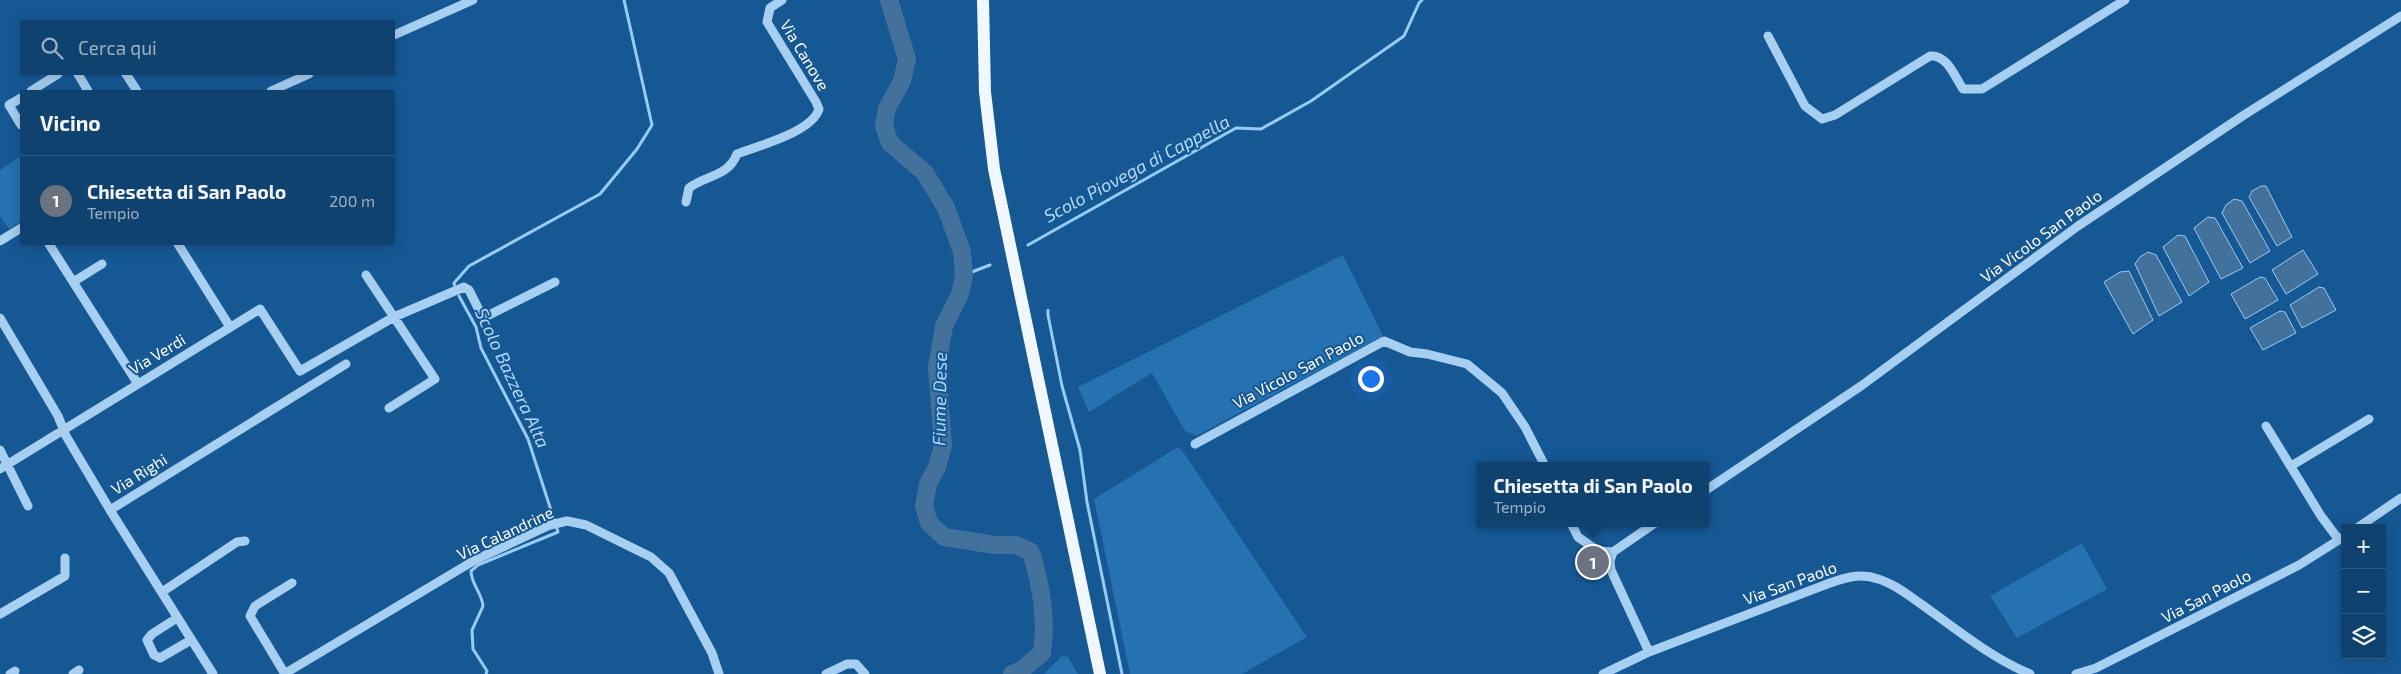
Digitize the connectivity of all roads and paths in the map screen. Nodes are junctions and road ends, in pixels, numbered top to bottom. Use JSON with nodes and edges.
{"nodes":[{"id":1,"x":473,"y":0,"type":"edge"},
{"id":2,"x":782,"y":0,"type":"edge"},
{"id":3,"x":983,"y":0,"type":"edge"},
{"id":4,"x":2125,"y":0,"type":"edge"},
{"id":5,"x":2401,"y":16,"type":"edge"},
{"id":6,"x":395,"y":36,"type":"edge"},
{"id":7,"x":1768,"y":36,"type":"dead end"},
{"id":8,"x":56,"y":75,"type":"edge"},
{"id":9,"x":79,"y":75,"type":"edge"},
{"id":10,"x":127,"y":75,"type":"edge"},
{"id":11,"x":307,"y":75,"type":"edge"},
{"id":12,"x":33,"y":90,"type":"edge"},
{"id":13,"x":87,"y":90,"type":"edge"},
{"id":14,"x":135,"y":90,"type":"edge"},
{"id":15,"x":273,"y":90,"type":"edge"},
{"id":16,"x":20,"y":99,"type":"edge"},
{"id":17,"x":20,"y":124,"type":"edge"},
{"id":18,"x":686,"y":202,"type":"dead end"},
{"id":19,"x":20,"y":229,"type":"edge"},
{"id":20,"x":0,"y":241,"type":"edge"},
{"id":21,"x":50,"y":245,"type":"edge"},
{"id":22,"x":179,"y":245,"type":"edge"},
{"id":23,"x":102,"y":264,"type":"dead end"},
{"id":24,"x":366,"y":275,"type":"dead end"},
{"id":25,"x":73,"y":282,"type":"junction"},
{"id":26,"x":555,"y":282,"type":"dead end"},
{"id":27,"x":394,"y":317,"type":"junction"},
{"id":28,"x":0,"y":318,"type":"edge"},
{"id":29,"x":230,"y":327,"type":"junction"},
{"id":30,"x":346,"y":364,"type":"dead end"},
{"id":31,"x":300,"y":371,"type":"junction"},
{"id":32,"x":138,"y":384,"type":"junction"},
{"id":33,"x":310,"y":386,"type":"junction"},
{"id":34,"x":388,"y":408,"type":"dead end"},
{"id":35,"x":2369,"y":419,"type":"dead end"},
{"id":36,"x":2266,"y":426,"type":"dead end"},
{"id":37,"x":63,"y":428,"type":"junction"},
{"id":38,"x":1195,"y":444,"type":"dead end"},
{"id":39,"x":0,"y":450,"type":"edge"},
{"id":40,"x":1543,"y":462,"type":"edge"},
{"id":41,"x":4,"y":466,"type":"edge"},
{"id":42,"x":2291,"y":466,"type":"junction"},
{"id":43,"x":1709,"y":488,"type":"edge"},
{"id":44,"x":2401,"y":498,"type":"edge"},
{"id":45,"x":28,"y":506,"type":"dead end"},
{"id":46,"x":110,"y":510,"type":"junction"},
{"id":47,"x":2363,"y":524,"type":"edge"},
{"id":48,"x":1573,"y":527,"type":"edge"},
{"id":49,"x":1649,"y":527,"type":"edge"},
{"id":50,"x":2341,"y":537,"type":"edge"},
{"id":51,"x":2341,"y":539,"type":"edge"},
{"id":52,"x":245,"y":541,"type":"dead end"},
{"id":53,"x":1613,"y":552,"type":"junction"},
{"id":54,"x":65,"y":558,"type":"dead end"},
{"id":55,"x":292,"y":583,"type":"dead end"},
{"id":56,"x":162,"y":592,"type":"junction"},
{"id":57,"x":0,"y":614,"type":"edge"},
{"id":58,"x":178,"y":618,"type":"junction"},
{"id":59,"x":191,"y":640,"type":"junction"},
{"id":60,"x":1649,"y":652,"type":"junction"},
{"id":61,"x":212,"y":674,"type":"edge"},
{"id":62,"x":285,"y":674,"type":"edge"},
{"id":63,"x":719,"y":674,"type":"edge"},
{"id":64,"x":826,"y":674,"type":"edge"},
{"id":65,"x":865,"y":674,"type":"edge"},
{"id":66,"x":1100,"y":674,"type":"edge"},
{"id":67,"x":1603,"y":674,"type":"edge"},
{"id":68,"x":2030,"y":674,"type":"edge"},
{"id":69,"x":2076,"y":674,"type":"edge"}],
"edges":[{"from":1,"to":6,"type":"street"},
{"from":2,"to":18,"type":"street","name":"Via Canove"},
{"from":3,"to":66,"type":"main road"},
{"from":4,"to":7,"type":"street"},
{"from":5,"to":43,"type":"street","name":"Via Vicolo San Paolo"},
{"from":8,"to":12,"type":"street"},
{"from":9,"to":13,"type":"street"},
{"from":10,"to":14,"type":"street"},
{"from":11,"to":15,"type":"street"},
{"from":16,"to":17,"type":"street"},
{"from":19,"to":20,"type":"street"},
{"from":21,"to":25,"type":"street"},
{"from":22,"to":29,"type":"street"},
{"from":23,"to":25,"type":"street"},
{"from":24,"to":27,"type":"street"},
{"from":25,"to":32,"type":"street"},
{"from":26,"to":27,"type":"street"},
{"from":27,"to":31,"type":"street"},
{"from":27,"to":34,"type":"street"},
{"from":28,"to":37,"type":"street","name":"Via Righi"},
{"from":29,"to":31,"type":"street","name":"Via Verdi"},
{"from":29,"to":32,"type":"street","name":"Via Verdi"},
{"from":30,"to":33,"type":"street","name":"Via Righi"},
{"from":31,"to":33,"type":"street","name":"Via Verdi"},
{"from":32,"to":37,"type":"street","name":"Via Verdi"},
{"from":33,"to":46,"type":"street","name":"Via Righi"},
{"from":35,"to":42,"type":"street"},
{"from":36,"to":42,"type":"street"},
{"from":37,"to":41,"type":"street","name":"Via Verdi"},
{"from":37,"to":46,"type":"street","name":"Via Righi"},
{"from":38,"to":40,"type":"street","name":"Via Vicolo San Paolo"},
{"from":39,"to":41,"type":"street"},
{"from":41,"to":45,"type":"street"},
{"from":42,"to":50,"type":"street"},
{"from":44,"to":47,"type":"street"},
{"from":46,"to":56,"type":"street"},
{"from":48,"to":53,"type":"street"},
{"from":49,"to":53,"type":"street"},
{"from":51,"to":69,"type":"street","name":"Via San Paolo"},
{"from":52,"to":56,"type":"street"},
{"from":53,"to":60,"type":"street"},
{"from":54,"to":57,"type":"street"},
{"from":55,"to":62,"type":"street","name":"Via Calandrine"},
{"from":56,"to":58,"type":"street"},
{"from":58,"to":59,"type":"street"},
{"from":58,"to":59,"type":"street"},
{"from":59,"to":61,"type":"street"},
{"from":60,"to":67,"type":"street","name":"Via San Paolo"},
{"from":60,"to":68,"type":"street","name":"Via San Paolo"},
{"from":62,"to":63,"type":"street","name":"Via Calandrine"},
{"from":64,"to":65,"type":"street"}]}
